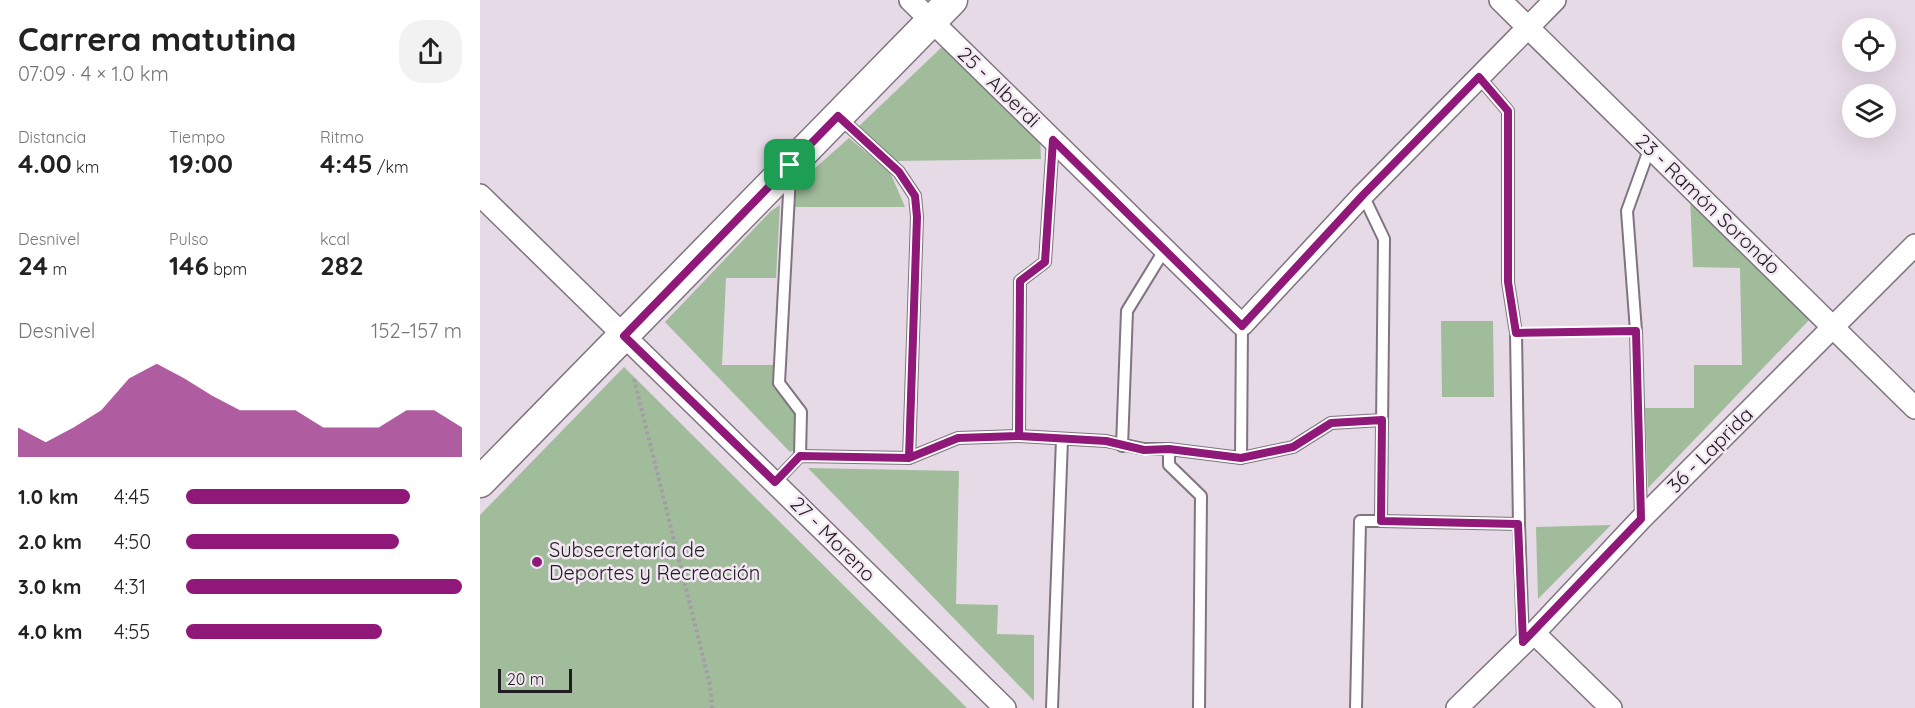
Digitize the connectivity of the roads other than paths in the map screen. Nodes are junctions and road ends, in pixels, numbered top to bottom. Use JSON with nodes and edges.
{"nodes":[{"id":1,"x":910,"y":0,"type":"edge"},
{"id":2,"x":952,"y":0,"type":"edge"},
{"id":3,"x":1500,"y":0,"type":"edge"},
{"id":4,"x":1555,"y":0,"type":"edge"},
{"id":5,"x":931,"y":21,"type":"junction"},
{"id":6,"x":1528,"y":27,"type":"junction"},
{"id":7,"x":1479,"y":77,"type":"junction"},
{"id":8,"x":838,"y":116,"type":"junction"},
{"id":9,"x":1053,"y":140,"type":"junction"},
{"id":10,"x":1650,"y":147,"type":"junction"},
{"id":11,"x":790,"y":165,"type":"junction"},
{"id":12,"x":480,"y":195,"type":"edge"},
{"id":13,"x":1363,"y":195,"type":"junction"},
{"id":14,"x":1915,"y":245,"type":"edge"},
{"id":15,"x":1165,"y":249,"type":"junction"},
{"id":16,"x":1242,"y":326,"type":"junction"},
{"id":17,"x":1834,"y":328,"type":"junction"},
{"id":18,"x":624,"y":336,"type":"junction"},
{"id":19,"x":1915,"y":408,"type":"edge"},
{"id":20,"x":1382,"y":420,"type":"junction"},
{"id":21,"x":1019,"y":436,"type":"junction"},
{"id":22,"x":1062,"y":439,"type":"junction"},
{"id":23,"x":1122,"y":446,"type":"junction"},
{"id":24,"x":1169,"y":449,"type":"junction"},
{"id":25,"x":800,"y":456,"type":"junction"},
{"id":26,"x":909,"y":458,"type":"junction"},
{"id":27,"x":1241,"y":458,"type":"junction"},
{"id":28,"x":480,"y":482,"type":"edge"},
{"id":29,"x":775,"y":482,"type":"junction"},
{"id":30,"x":1641,"y":519,"type":"junction"},
{"id":31,"x":1381,"y":521,"type":"junction"},
{"id":32,"x":1518,"y":524,"type":"junction"},
{"id":33,"x":1528,"y":637,"type":"junction"},
{"id":34,"x":1005,"y":708,"type":"edge"},
{"id":35,"x":1052,"y":708,"type":"edge"},
{"id":36,"x":1199,"y":708,"type":"edge"},
{"id":37,"x":1356,"y":708,"type":"edge"},
{"id":38,"x":1457,"y":708,"type":"edge"},
{"id":39,"x":1611,"y":708,"type":"edge"}],
"edges":[{"from":1,"to":5,"type":"street","name":"25 - Alberdi"},
{"from":2,"to":5,"type":"street"},
{"from":3,"to":6,"type":"street","name":"23 - Ramón Sorondo"},
{"from":4,"to":6,"type":"street"},
{"from":5,"to":8,"type":"street"},
{"from":5,"to":9,"type":"street","name":"25 - Alberdi"},
{"from":6,"to":7,"type":"street"},
{"from":6,"to":10,"type":"street","name":"23 - Ramón Sorondo"},
{"from":7,"to":13,"type":"street"},
{"from":7,"to":32,"type":"lane"},
{"from":8,"to":11,"type":"street"},
{"from":8,"to":26,"type":"lane"},
{"from":9,"to":15,"type":"street","name":"25 - Alberdi"},
{"from":9,"to":21,"type":"lane"},
{"from":10,"to":17,"type":"street","name":"23 - Ramón Sorondo"},
{"from":10,"to":30,"type":"lane"},
{"from":11,"to":18,"type":"street"},
{"from":11,"to":25,"type":"lane"},
{"from":12,"to":18,"type":"street","name":"27 - Moreno"},
{"from":13,"to":16,"type":"street"},
{"from":13,"to":20,"type":"lane"},
{"from":14,"to":17,"type":"street","name":"36 - Laprida"},
{"from":15,"to":16,"type":"street","name":"25 - Alberdi"},
{"from":15,"to":23,"type":"lane"},
{"from":16,"to":27,"type":"lane"},
{"from":17,"to":19,"type":"street","name":"23 - Ramón Sorondo"},
{"from":17,"to":30,"type":"street","name":"36 - Laprida"},
{"from":18,"to":28,"type":"street"},
{"from":18,"to":29,"type":"street","name":"27 - Moreno"},
{"from":20,"to":27,"type":"lane"},
{"from":20,"to":31,"type":"lane"},
{"from":21,"to":22,"type":"lane"},
{"from":21,"to":26,"type":"lane"},
{"from":22,"to":23,"type":"lane"},
{"from":22,"to":35,"type":"lane"},
{"from":23,"to":24,"type":"lane"},
{"from":24,"to":27,"type":"lane"},
{"from":24,"to":36,"type":"lane"},
{"from":25,"to":26,"type":"lane"},
{"from":25,"to":29,"type":"lane"},
{"from":29,"to":34,"type":"street","name":"27 - Moreno"},
{"from":30,"to":33,"type":"street","name":"36 - Laprida"},
{"from":31,"to":32,"type":"lane"},
{"from":31,"to":37,"type":"lane"},
{"from":32,"to":33,"type":"lane"},
{"from":33,"to":38,"type":"street","name":"36 - Laprida"},
{"from":33,"to":39,"type":"street"}]}
